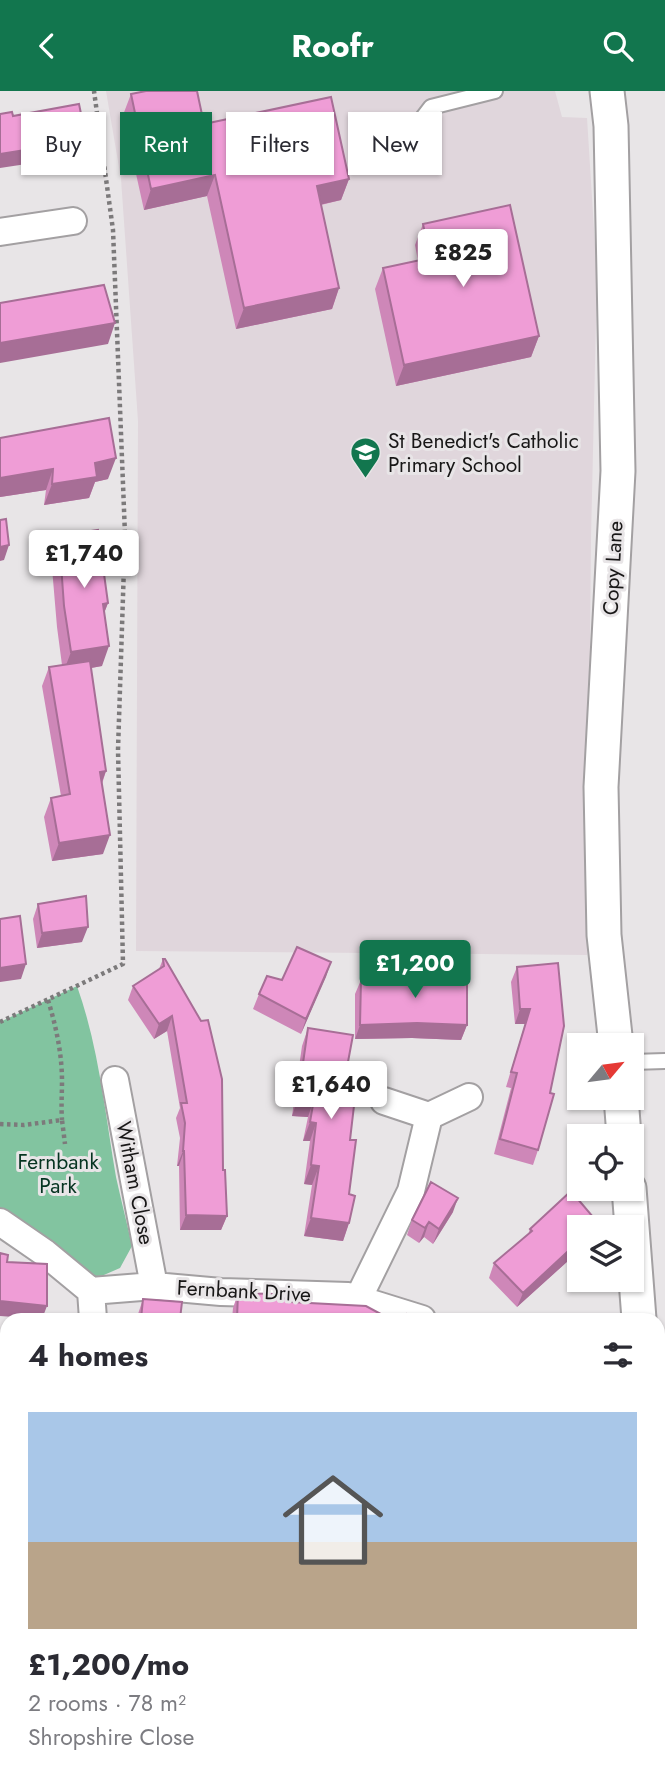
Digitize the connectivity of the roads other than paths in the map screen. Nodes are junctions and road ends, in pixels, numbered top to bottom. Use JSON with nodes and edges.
{"nodes":[{"id":1,"x":495,"y":91,"type":"edge"},
{"id":2,"x":607,"y":91,"type":"edge"},
{"id":3,"x":427,"y":112,"type":"edge"},
{"id":4,"x":73,"y":221,"type":"dead end"},
{"id":5,"x":0,"y":232,"type":"edge"},
{"id":6,"x":615,"y":1033,"type":"edge"},
{"id":7,"x":665,"y":1061,"type":"edge"},
{"id":8,"x":644,"y":1062,"type":"edge"},
{"id":9,"x":115,"y":1080,"type":"dead end"},
{"id":10,"x":469,"y":1097,"type":"dead end"},
{"id":11,"x":384,"y":1101,"type":"dead end"},
{"id":12,"x":429,"y":1116,"type":"junction"},
{"id":13,"x":630,"y":1201,"type":"edge"},
{"id":14,"x":0,"y":1222,"type":"edge"},
{"id":15,"x":154,"y":1286,"type":"junction"},
{"id":16,"x":91,"y":1291,"type":"junction"},
{"id":17,"x":358,"y":1299,"type":"junction"},
{"id":18,"x":93,"y":1313,"type":"edge"},
{"id":19,"x":403,"y":1313,"type":"edge"},
{"id":20,"x":639,"y":1313,"type":"edge"}],
"edges":[{"from":1,"to":3,"type":"lane"},
{"from":2,"to":6,"type":"street","name":"Copy Lane"},
{"from":4,"to":5,"type":"street"},
{"from":7,"to":8,"type":"lane"},
{"from":9,"to":15,"type":"street","name":"Witham Close"},
{"from":10,"to":12,"type":"street"},
{"from":11,"to":12,"type":"street"},
{"from":12,"to":17,"type":"street"},
{"from":13,"to":20,"type":"street"},
{"from":14,"to":16,"type":"street"},
{"from":15,"to":16,"type":"street","name":"Fernbank Drive"},
{"from":15,"to":17,"type":"street","name":"Fernbank Drive"},
{"from":16,"to":18,"type":"street"},
{"from":17,"to":19,"type":"street","name":"Fernbank Drive"}]}
